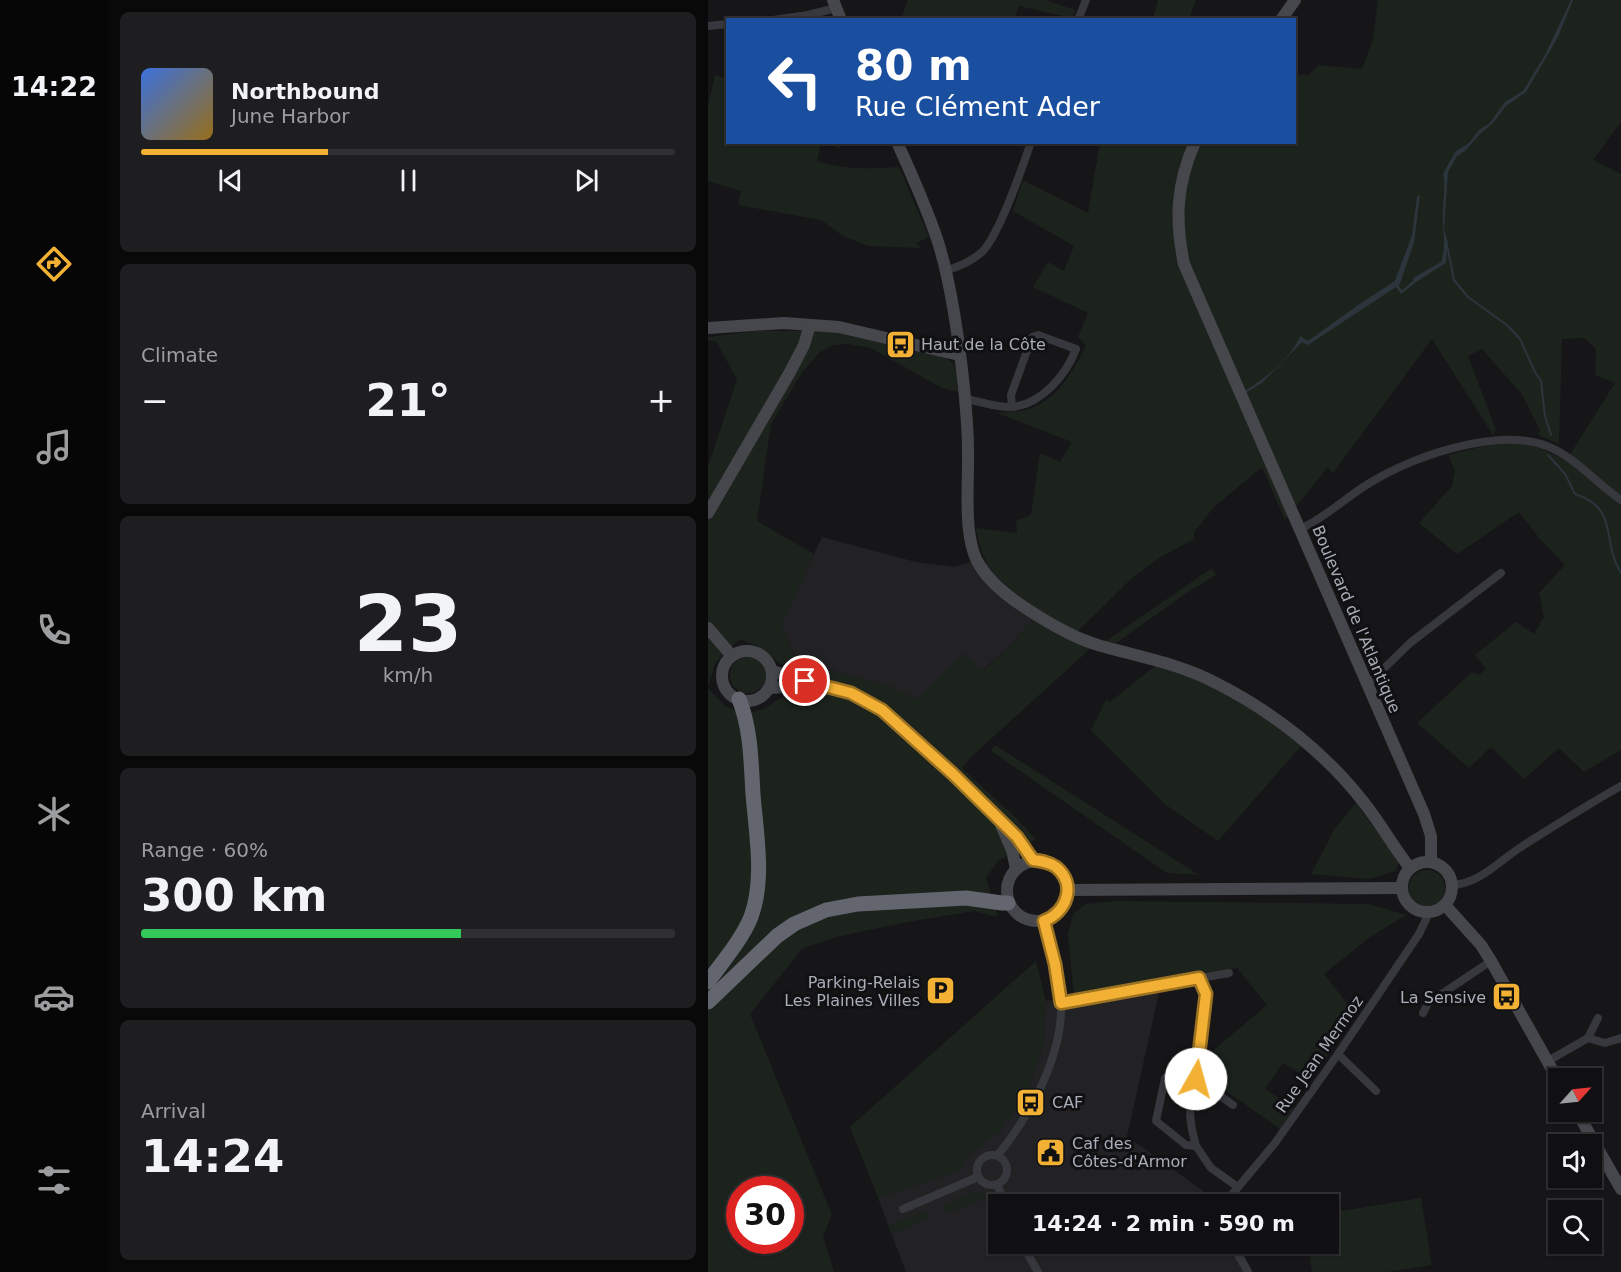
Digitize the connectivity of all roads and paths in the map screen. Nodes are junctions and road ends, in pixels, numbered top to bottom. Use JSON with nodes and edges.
{"nodes":[{"id":1,"x":1086,"y":0,"type":"edge"},
{"id":2,"x":1295,"y":0,"type":"edge"},
{"id":3,"x":837,"y":9,"type":"edge"},
{"id":4,"x":786,"y":18,"type":"edge"},
{"id":5,"x":1079,"y":18,"type":"edge"},
{"id":6,"x":1282,"y":18,"type":"edge"},
{"id":7,"x":726,"y":24,"type":"edge"},
{"id":8,"x":708,"y":26,"type":"edge"},
{"id":9,"x":898,"y":144,"type":"edge"},
{"id":10,"x":1030,"y":144,"type":"edge"},
{"id":11,"x":1193,"y":144,"type":"edge"},
{"id":12,"x":945,"y":272,"type":"junction"},
{"id":13,"x":810,"y":325,"type":"junction"},
{"id":14,"x":708,"y":328,"type":"edge"},
{"id":15,"x":959,"y":355,"type":"junction"},
{"id":16,"x":965,"y":399,"type":"junction"},
{"id":17,"x":1012,"y":406,"type":"junction"},
{"id":18,"x":1621,"y":500,"type":"edge"},
{"id":19,"x":708,"y":513,"type":"edge"},
{"id":20,"x":1300,"y":529,"type":"junction"},
{"id":21,"x":1501,"y":573,"type":"dead end"},
{"id":22,"x":708,"y":628,"type":"edge"},
{"id":23,"x":732,"y":656,"type":"junction"},
{"id":24,"x":772,"y":671,"type":"junction"},
{"id":25,"x":1367,"y":686,"type":"junction"},
{"id":26,"x":822,"y":687,"type":"junction"},
{"id":27,"x":769,"y":688,"type":"junction"},
{"id":28,"x":739,"y":699,"type":"junction"},
{"id":29,"x":1621,"y":786,"type":"edge"},
{"id":30,"x":1000,"y":821,"type":"junction"},
{"id":31,"x":1033,"y":860,"type":"junction"},
{"id":32,"x":1431,"y":862,"type":"junction"},
{"id":33,"x":1410,"y":868,"type":"junction"},
{"id":34,"x":1016,"y":869,"type":"junction"},
{"id":35,"x":1452,"y":885,"type":"junction"},
{"id":36,"x":1401,"y":888,"type":"junction"},
{"id":37,"x":1068,"y":890,"type":"junction"},
{"id":38,"x":1008,"y":903,"type":"junction"},
{"id":39,"x":1446,"y":904,"type":"junction"},
{"id":40,"x":1429,"y":913,"type":"junction"},
{"id":41,"x":1044,"y":921,"type":"junction"},
{"id":42,"x":1491,"y":961,"type":"junction"},
{"id":43,"x":1229,"y":974,"type":"dead end"},
{"id":44,"x":1199,"y":978,"type":"junction"},
{"id":45,"x":708,"y":982,"type":"edge"},
{"id":46,"x":708,"y":1002,"type":"edge"},
{"id":47,"x":1061,"y":1003,"type":"junction"},
{"id":48,"x":1423,"y":1013,"type":"dead end"},
{"id":49,"x":1598,"y":1018,"type":"dead end"},
{"id":50,"x":1588,"y":1038,"type":"junction"},
{"id":51,"x":1621,"y":1038,"type":"edge"},
{"id":52,"x":1338,"y":1054,"type":"junction"},
{"id":53,"x":1548,"y":1061,"type":"junction"},
{"id":54,"x":1552,"y":1068,"type":"edge"},
{"id":55,"x":1196,"y":1079,"type":"junction"},
{"id":56,"x":1376,"y":1091,"type":"dead end"},
{"id":57,"x":1233,"y":1105,"type":"dead end"},
{"id":58,"x":1582,"y":1122,"type":"edge"},
{"id":59,"x":1196,"y":1146,"type":"junction"},
{"id":60,"x":998,"y":1155,"type":"junction"},
{"id":61,"x":978,"y":1177,"type":"junction"},
{"id":62,"x":997,"y":1185,"type":"junction"},
{"id":63,"x":1238,"y":1187,"type":"junction"},
{"id":64,"x":1621,"y":1189,"type":"edge"},
{"id":65,"x":1001,"y":1194,"type":"edge"},
{"id":66,"x":1232,"y":1194,"type":"edge"},
{"id":67,"x":903,"y":1209,"type":"dead end"},
{"id":68,"x":1028,"y":1254,"type":"edge"},
{"id":69,"x":1238,"y":1254,"type":"edge"},
{"id":70,"x":1038,"y":1272,"type":"edge"},
{"id":71,"x":1248,"y":1272,"type":"edge"}],
"edges":[{"from":1,"to":5,"type":"street"},
{"from":2,"to":6,"type":"main road"},
{"from":3,"to":4,"type":"street"},
{"from":7,"to":8,"type":"street"},
{"from":9,"to":12,"type":"main road"},
{"from":10,"to":12,"type":"street"},
{"from":11,"to":20,"type":"main road","name":"Boulevard de l'Atlantique"},
{"from":12,"to":15,"type":"main road"},
{"from":13,"to":14,"type":"main road"},
{"from":13,"to":15,"type":"main road"},
{"from":13,"to":19,"type":"main road"},
{"from":15,"to":16,"type":"main road"},
{"from":16,"to":17,"type":"street"},
{"from":16,"to":33,"type":"main road"},
{"from":17,"to":17,"type":"street"},
{"from":18,"to":20,"type":"street"},
{"from":20,"to":25,"type":"main road","name":"Boulevard de l'Atlantique"},
{"from":21,"to":25,"type":"street"},
{"from":22,"to":23,"type":"main road"},
{"from":23,"to":24,"type":"main road"},
{"from":23,"to":28,"type":"main road"},
{"from":24,"to":26,"type":"main road"},
{"from":24,"to":27,"type":"main road"},
{"from":25,"to":32,"type":"main road","name":"Boulevard de l'Atlantique"},
{"from":26,"to":27,"type":"main road"},
{"from":26,"to":30,"type":"main road"},
{"from":27,"to":28,"type":"main road"},
{"from":28,"to":45,"type":"highway"},
{"from":29,"to":35,"type":"street"},
{"from":30,"to":31,"type":"main road"},
{"from":30,"to":34,"type":"main road"},
{"from":31,"to":34,"type":"main road"},
{"from":31,"to":37,"type":"main road"},
{"from":32,"to":33,"type":"main road"},
{"from":32,"to":35,"type":"main road"},
{"from":33,"to":36,"type":"main road"},
{"from":34,"to":38,"type":"main road"},
{"from":35,"to":39,"type":"main road"},
{"from":36,"to":37,"type":"main road"},
{"from":36,"to":40,"type":"main road"},
{"from":37,"to":41,"type":"main road"},
{"from":38,"to":41,"type":"main road"},
{"from":38,"to":46,"type":"highway"},
{"from":39,"to":40,"type":"main road"},
{"from":39,"to":42,"type":"main road"},
{"from":40,"to":52,"type":"street","name":"Rue Jean Mermoz"},
{"from":41,"to":47,"type":"street"},
{"from":42,"to":48,"type":"street"},
{"from":42,"to":53,"type":"main road"},
{"from":43,"to":44,"type":"street"},
{"from":44,"to":47,"type":"street"},
{"from":44,"to":55,"type":"street"},
{"from":47,"to":60,"type":"street"},
{"from":49,"to":50,"type":"street"},
{"from":50,"to":51,"type":"street"},
{"from":50,"to":53,"type":"street"},
{"from":52,"to":56,"type":"street"},
{"from":52,"to":63,"type":"street","name":"Rue Jean Mermoz"},
{"from":53,"to":54,"type":"main road"},
{"from":55,"to":57,"type":"street"},
{"from":55,"to":59,"type":"street"},
{"from":55,"to":59,"type":"street"},
{"from":58,"to":64,"type":"main road"},
{"from":59,"to":63,"type":"street"},
{"from":60,"to":61,"type":"street"},
{"from":60,"to":62,"type":"street"},
{"from":61,"to":62,"type":"street"},
{"from":61,"to":67,"type":"street"},
{"from":62,"to":65,"type":"street"},
{"from":63,"to":66,"type":"street","name":"Rue Jean Mermoz"},
{"from":68,"to":70,"type":"street"},
{"from":69,"to":71,"type":"street"}]}
